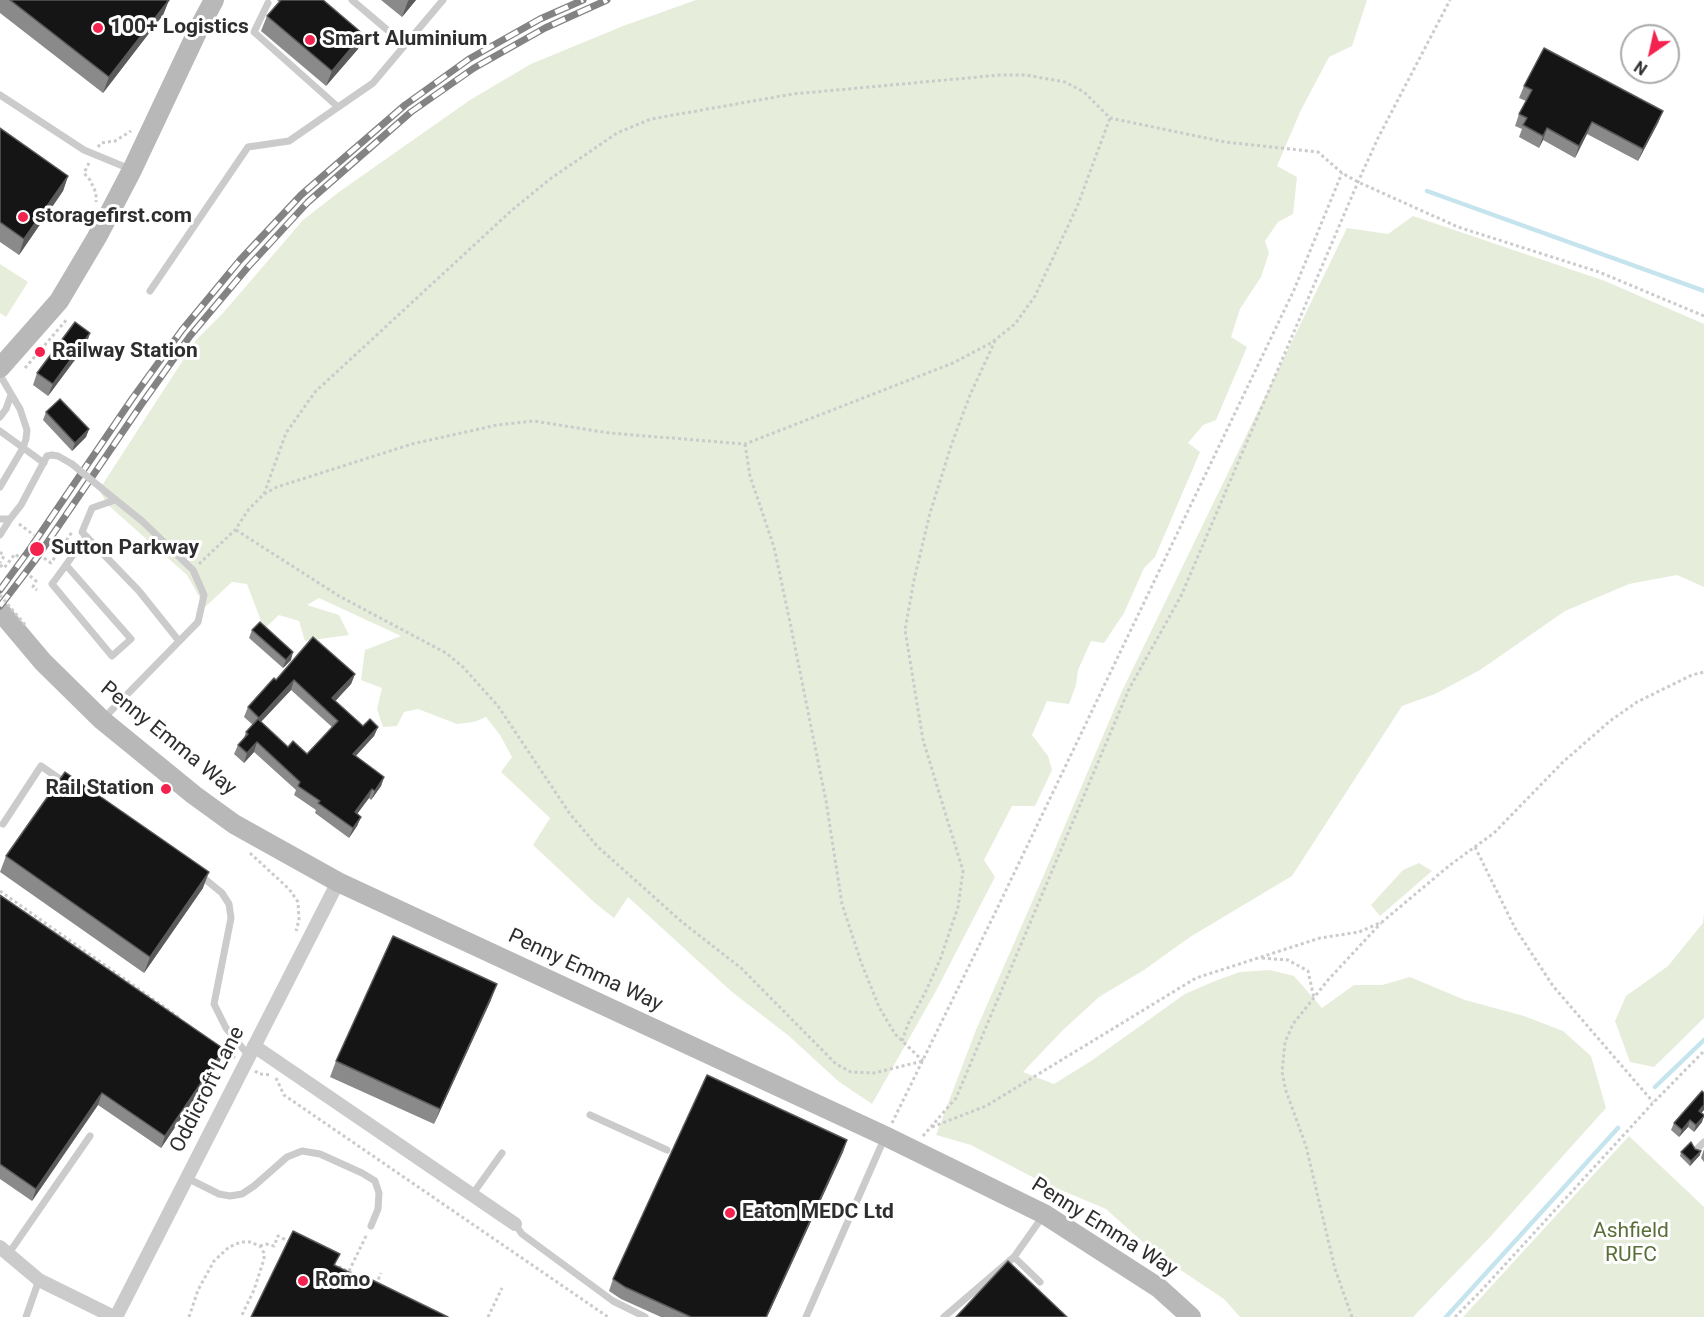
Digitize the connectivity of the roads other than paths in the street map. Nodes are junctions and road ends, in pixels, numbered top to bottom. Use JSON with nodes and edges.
{"nodes":[{"id":1,"x":214,"y":0,"type":"edge"},
{"id":2,"x":352,"y":0,"type":"edge"},
{"id":3,"x":443,"y":0,"type":"edge"},
{"id":4,"x":268,"y":3,"type":"dead end"},
{"id":5,"x":405,"y":45,"type":"junction"},
{"id":6,"x":0,"y":95,"type":"edge"},
{"id":7,"x":338,"y":107,"type":"junction"},
{"id":8,"x":132,"y":170,"type":"junction"},
{"id":9,"x":150,"y":291,"type":"dead end"},
{"id":10,"x":0,"y":368,"type":"edge"},
{"id":11,"x":0,"y":375,"type":"edge"},
{"id":12,"x":11,"y":395,"type":"junction"},
{"id":13,"x":0,"y":417,"type":"edge"},
{"id":14,"x":0,"y":431,"type":"edge"},
{"id":15,"x":23,"y":448,"type":"junction"},
{"id":16,"x":44,"y":463,"type":"junction"},
{"id":17,"x":0,"y":487,"type":"edge"},
{"id":18,"x":115,"y":500,"type":"junction"},
{"id":19,"x":0,"y":519,"type":"edge"},
{"id":20,"x":10,"y":519,"type":"junction"},
{"id":21,"x":0,"y":535,"type":"edge"},
{"id":22,"x":86,"y":536,"type":"junction"},
{"id":23,"x":66,"y":565,"type":"junction"},
{"id":24,"x":0,"y":611,"type":"edge"},
{"id":25,"x":179,"y":641,"type":"junction"},
{"id":26,"x":102,"y":720,"type":"junction"},
{"id":27,"x":78,"y":792,"type":"edge"},
{"id":28,"x":3,"y":824,"type":"dead end"},
{"id":29,"x":191,"y":868,"type":"edge"},
{"id":30,"x":338,"y":882,"type":"junction"},
{"id":31,"x":249,"y":1056,"type":"junction"},
{"id":32,"x":590,"y":1115,"type":"dead end"},
{"id":33,"x":90,"y":1136,"type":"dead end"},
{"id":34,"x":885,"y":1136,"type":"junction"},
{"id":35,"x":1704,"y":1142,"type":"edge"},
{"id":36,"x":1696,"y":1149,"type":"edge"},
{"id":37,"x":667,"y":1150,"type":"dead end"},
{"id":38,"x":502,"y":1153,"type":"dead end"},
{"id":39,"x":187,"y":1178,"type":"junction"},
{"id":40,"x":472,"y":1195,"type":"junction"},
{"id":41,"x":1044,"y":1214,"type":"junction"},
{"id":42,"x":515,"y":1224,"type":"joint"},
{"id":43,"x":371,"y":1226,"type":"road end"},
{"id":44,"x":4,"y":1250,"type":"edge"},
{"id":45,"x":1014,"y":1257,"type":"junction"},
{"id":46,"x":39,"y":1280,"type":"junction"},
{"id":47,"x":1040,"y":1282,"type":"dead end"},
{"id":48,"x":26,"y":1317,"type":"edge"},
{"id":49,"x":115,"y":1317,"type":"edge"},
{"id":50,"x":645,"y":1317,"type":"edge"},
{"id":51,"x":806,"y":1317,"type":"edge"},
{"id":52,"x":944,"y":1317,"type":"edge"},
{"id":53,"x":1191,"y":1317,"type":"edge"}],
"edges":[{"from":1,"to":8,"type":"main road"},
{"from":2,"to":5,"type":"lane"},
{"from":3,"to":5,"type":"lane"},
{"from":4,"to":7,"type":"lane"},
{"from":5,"to":7,"type":"lane"},
{"from":6,"to":8,"type":"lane"},
{"from":7,"to":9,"type":"lane"},
{"from":8,"to":10,"type":"main road"},
{"from":11,"to":12,"type":"lane"},
{"from":12,"to":13,"type":"lane"},
{"from":12,"to":15,"type":"lane"},
{"from":14,"to":15,"type":"lane"},
{"from":15,"to":16,"type":"lane"},
{"from":15,"to":17,"type":"lane"},
{"from":16,"to":18,"type":"lane","bridge":true},
{"from":16,"to":20,"type":"lane"},
{"from":18,"to":22,"type":"lane"},
{"from":18,"to":25,"type":"lane"},
{"from":19,"to":20,"type":"lane"},
{"from":20,"to":21,"type":"lane"},
{"from":22,"to":23,"type":"lane"},
{"from":22,"to":25,"type":"lane"},
{"from":23,"to":23,"type":"lane"},
{"from":24,"to":26,"type":"main road","name":"Penny Emma Way"},
{"from":25,"to":26,"type":"lane"},
{"from":26,"to":30,"type":"main road","name":"Penny Emma Way"},
{"from":27,"to":28,"type":"lane"},
{"from":29,"to":31,"type":"lane"},
{"from":30,"to":31,"type":"street","name":"Oddicroft Lane"},
{"from":30,"to":34,"type":"main road","name":"Penny Emma Way"},
{"from":31,"to":39,"type":"street","name":"Oddicroft Lane"},
{"from":31,"to":40,"type":"street"},
{"from":32,"to":37,"type":"lane"},
{"from":33,"to":44,"type":"lane"},
{"from":34,"to":41,"type":"main road","name":"Penny Emma Way"},
{"from":34,"to":51,"type":"lane"},
{"from":35,"to":36,"type":"lane"},
{"from":38,"to":40,"type":"lane"},
{"from":39,"to":43,"type":"lane"},
{"from":39,"to":49,"type":"street","name":"Oddicroft Lane"},
{"from":40,"to":42,"type":"street"},
{"from":41,"to":45,"type":"lane"},
{"from":41,"to":53,"type":"main road","name":"Penny Emma Way"},
{"from":42,"to":50,"type":"lane"},
{"from":44,"to":46,"type":"street"},
{"from":45,"to":47,"type":"lane"},
{"from":45,"to":52,"type":"lane"},
{"from":46,"to":48,"type":"lane"},
{"from":46,"to":49,"type":"street"}]}
